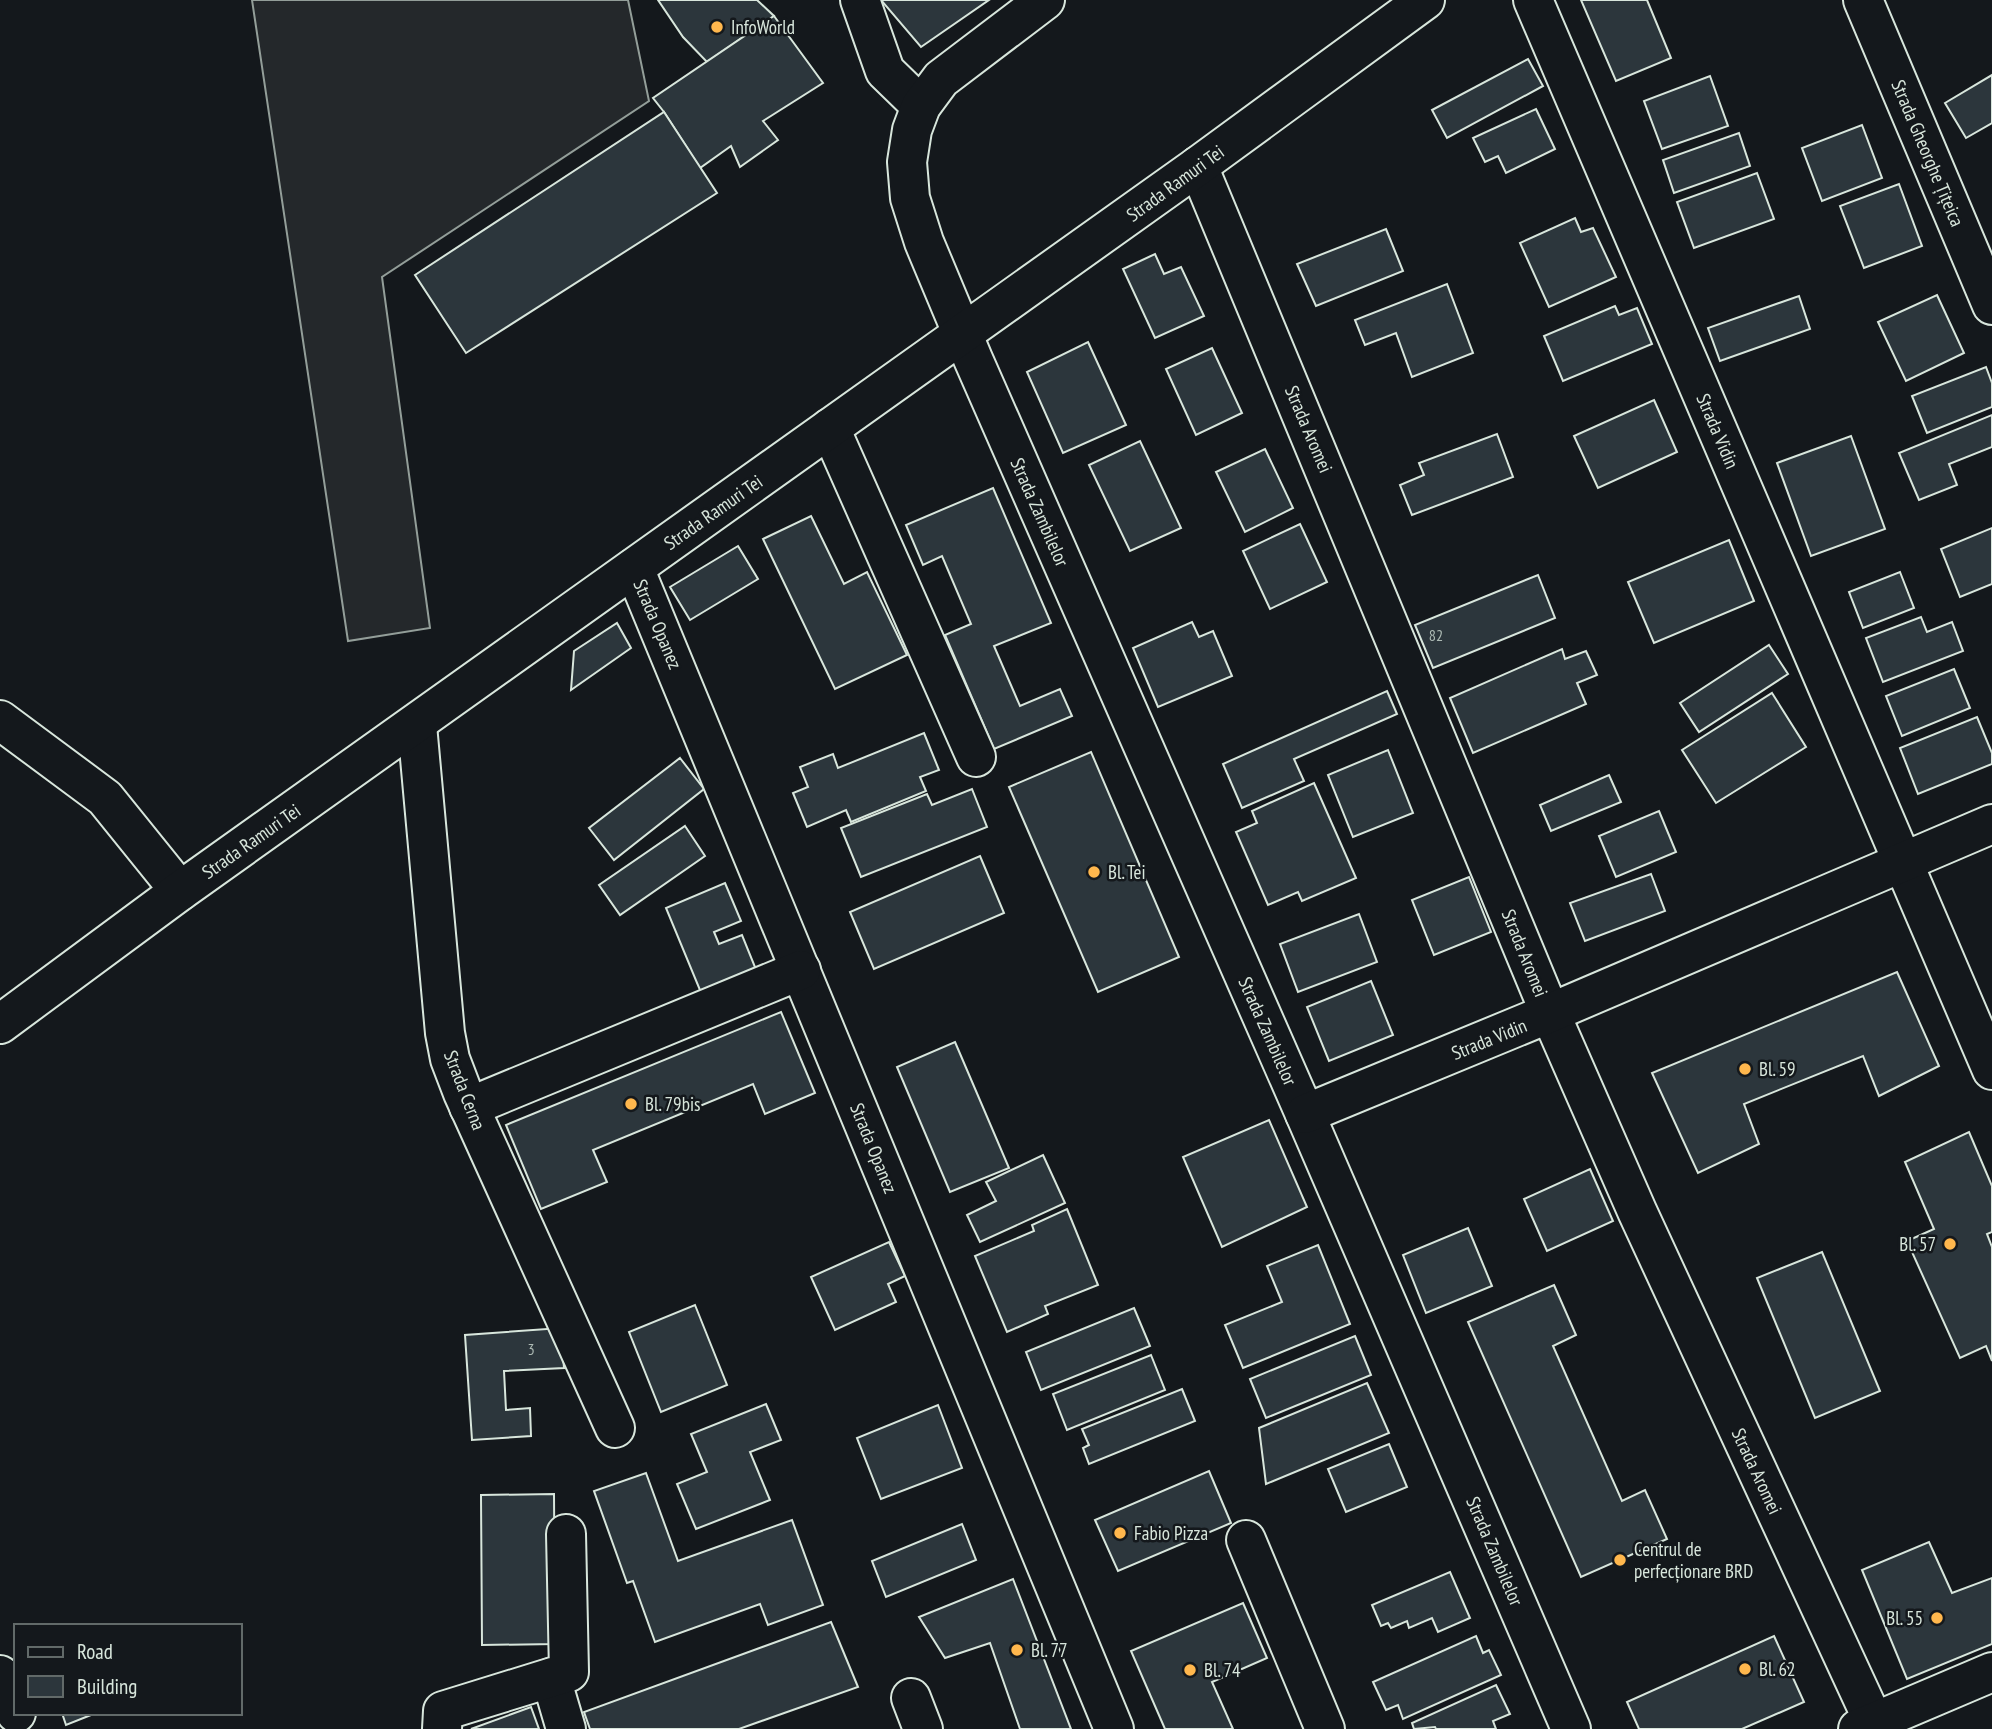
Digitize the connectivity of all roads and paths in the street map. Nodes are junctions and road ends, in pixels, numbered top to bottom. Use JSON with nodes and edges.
{"nodes":[{"id":1,"x":860,"y":0,"type":"edge"},
{"id":2,"x":1045,"y":0,"type":"edge"},
{"id":3,"x":1425,"y":0,"type":"edge"},
{"id":4,"x":1534,"y":0,"type":"edge"},
{"id":5,"x":1863,"y":0,"type":"edge"},
{"id":6,"x":921,"y":106,"type":"junction"},
{"id":7,"x":1198,"y":166,"type":"junction"},
{"id":8,"x":1992,"y":305,"type":"edge"},
{"id":9,"x":962,"y":335,"type":"junction"},
{"id":10,"x":830,"y":428,"type":"junction"},
{"id":11,"x":634,"y":568,"type":"junction"},
{"id":12,"x":0,"y":720,"type":"edge"},
{"id":13,"x":417,"y":724,"type":"junction"},
{"id":14,"x":976,"y":757,"type":"dead end"},
{"id":15,"x":1992,"y":824,"type":"edge"},
{"id":16,"x":1903,"y":861,"type":"junction"},
{"id":17,"x":180,"y":891,"type":"junction"},
{"id":18,"x":801,"y":970,"type":"junction"},
{"id":19,"x":1550,"y":1013,"type":"junction"},
{"id":20,"x":0,"y":1024,"type":"edge"},
{"id":21,"x":1992,"y":1070,"type":"edge"},
{"id":22,"x":469,"y":1107,"type":"junction"},
{"id":23,"x":1305,"y":1114,"type":"junction"},
{"id":24,"x":615,"y":1428,"type":"dead end"},
{"id":25,"x":566,"y":1534,"type":"dead end"},
{"id":26,"x":1246,"y":1540,"type":"dead end"},
{"id":27,"x":1992,"y":1672,"type":"edge"},
{"id":28,"x":0,"y":1675,"type":"edge"},
{"id":29,"x":551,"y":1678,"type":"junction"},
{"id":30,"x":14,"y":1708,"type":"edge"},
{"id":31,"x":443,"y":1720,"type":"edge"},
{"id":32,"x":1870,"y":1727,"type":"edge"},
{"id":33,"x":566,"y":1729,"type":"edge"},
{"id":34,"x":1114,"y":1729,"type":"edge"},
{"id":35,"x":1325,"y":1729,"type":"edge"},
{"id":36,"x":1571,"y":1729,"type":"edge"}],
"edges":[{"from":1,"to":6,"type":"street"},
{"from":2,"to":6,"type":"street"},
{"from":3,"to":7,"type":"street","name":"Strada Ramuri Tei"},
{"from":4,"to":16,"type":"street","name":"Strada Vidin"},
{"from":5,"to":8,"type":"street","name":"Strada Gheorghe Țițeica"},
{"from":6,"to":9,"type":"street","name":"Strada Zambilelor"},
{"from":7,"to":9,"type":"street","name":"Strada Ramuri Tei"},
{"from":7,"to":19,"type":"street","name":"Strada Aromei"},
{"from":9,"to":10,"type":"street","name":"Strada Ramuri Tei"},
{"from":9,"to":23,"type":"street","name":"Strada Zambilelor"},
{"from":10,"to":11,"type":"street","name":"Strada Ramuri Tei"},
{"from":10,"to":14,"type":"street"},
{"from":11,"to":13,"type":"street","name":"Strada Ramuri Tei"},
{"from":11,"to":18,"type":"street","name":"Strada Opanez"},
{"from":12,"to":17,"type":"street"},
{"from":13,"to":17,"type":"street","name":"Strada Ramuri Tei"},
{"from":13,"to":22,"type":"street","name":"Strada Cerna"},
{"from":15,"to":16,"type":"street","name":"Strada Vidin"},
{"from":16,"to":19,"type":"street","name":"Strada Vidin"},
{"from":16,"to":21,"type":"street","name":"Strada Vidin"},
{"from":17,"to":20,"type":"street","name":"Strada Ramuri Tei"},
{"from":18,"to":22,"type":"street"},
{"from":18,"to":34,"type":"street","name":"Strada Opanez"},
{"from":19,"to":23,"type":"street","name":"Strada Vidin"},
{"from":19,"to":32,"type":"street","name":"Strada Aromei"},
{"from":22,"to":24,"type":"street","name":"Strada Cerna"},
{"from":23,"to":36,"type":"street","name":"Strada Zambilelor"},
{"from":25,"to":29,"type":"street"},
{"from":26,"to":35,"type":"street"},
{"from":27,"to":32,"type":"street"},
{"from":28,"to":30,"type":"street"},
{"from":29,"to":31,"type":"street"},
{"from":29,"to":33,"type":"street"}]}
